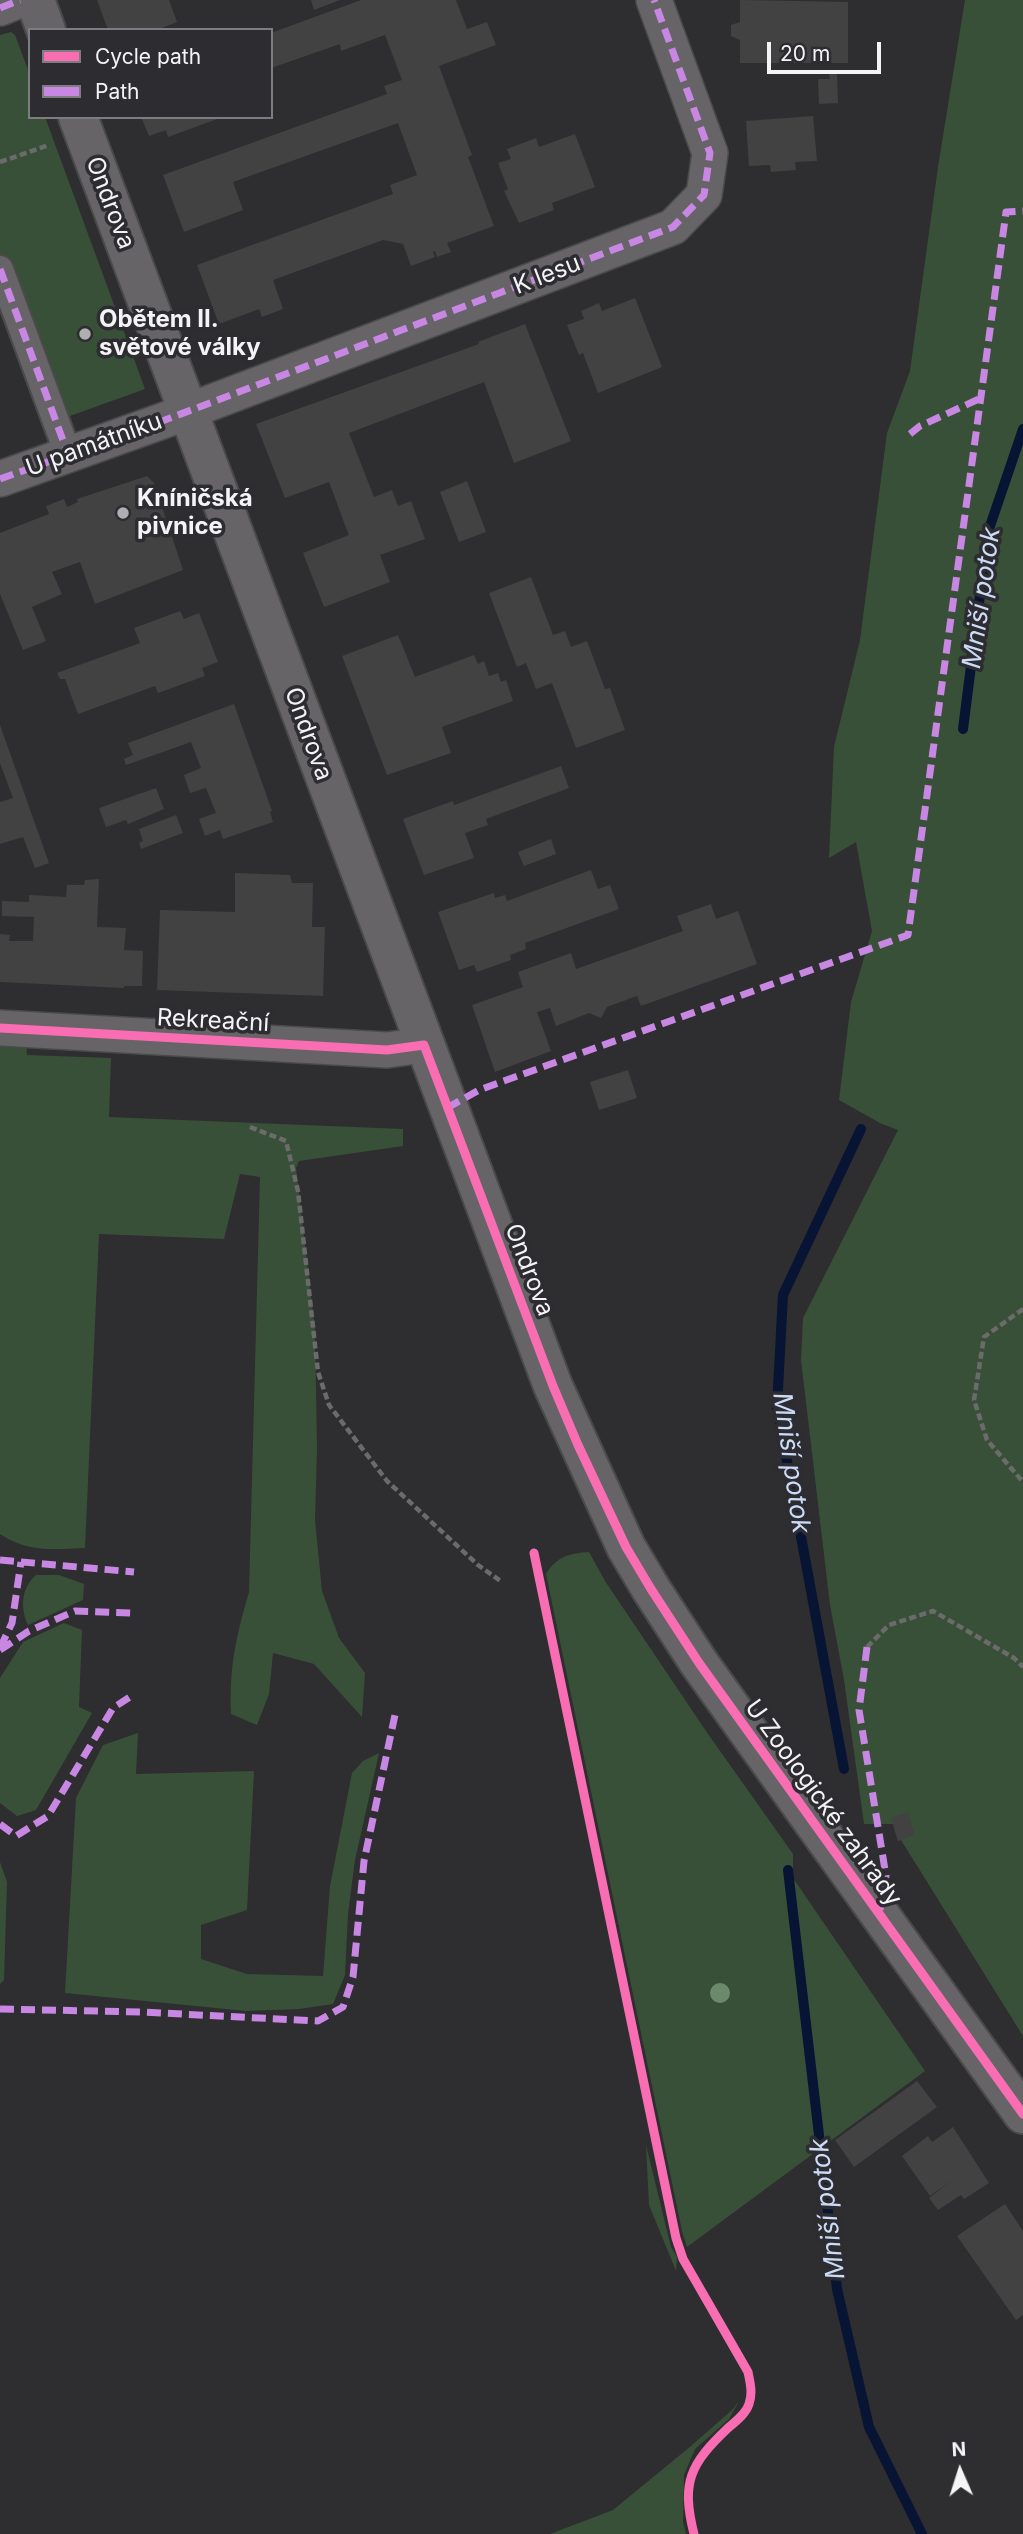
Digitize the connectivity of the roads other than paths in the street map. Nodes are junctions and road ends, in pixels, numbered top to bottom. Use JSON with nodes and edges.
{"nodes":[{"id":1,"x":20,"y":0,"type":"edge"},
{"id":2,"x":35,"y":0,"type":"edge"},
{"id":3,"x":654,"y":0,"type":"edge"},
{"id":4,"x":0,"y":8,"type":"edge"},
{"id":5,"x":45,"y":28,"type":"edge"},
{"id":6,"x":69,"y":129,"type":"edge"},
{"id":7,"x":0,"y":269,"type":"edge"},
{"id":8,"x":187,"y":411,"type":"junction"},
{"id":9,"x":68,"y":454,"type":"junction"},
{"id":10,"x":0,"y":479,"type":"edge"},
{"id":11,"x":0,"y":1028,"type":"edge"},
{"id":12,"x":424,"y":1045,"type":"junction"},
{"id":13,"x":605,"y":1504,"type":"joint"},
{"id":14,"x":1023,"y":2114,"type":"edge"}],
"edges":[{"from":1,"to":4,"type":"street"},
{"from":2,"to":5,"type":"street"},
{"from":3,"to":8,"type":"street","name":"K lesu"},
{"from":6,"to":8,"type":"street","name":"Ondrova"},
{"from":7,"to":9,"type":"street"},
{"from":8,"to":9,"type":"street","name":"U památníku"},
{"from":8,"to":12,"type":"street","name":"Ondrova"},
{"from":9,"to":10,"type":"street","name":"U památníku"},
{"from":11,"to":12,"type":"street","name":"Rekreační"},
{"from":12,"to":13,"type":"street","name":"Ondrova"},
{"from":13,"to":14,"type":"street","name":"U Zoologické zahrady"}]}
